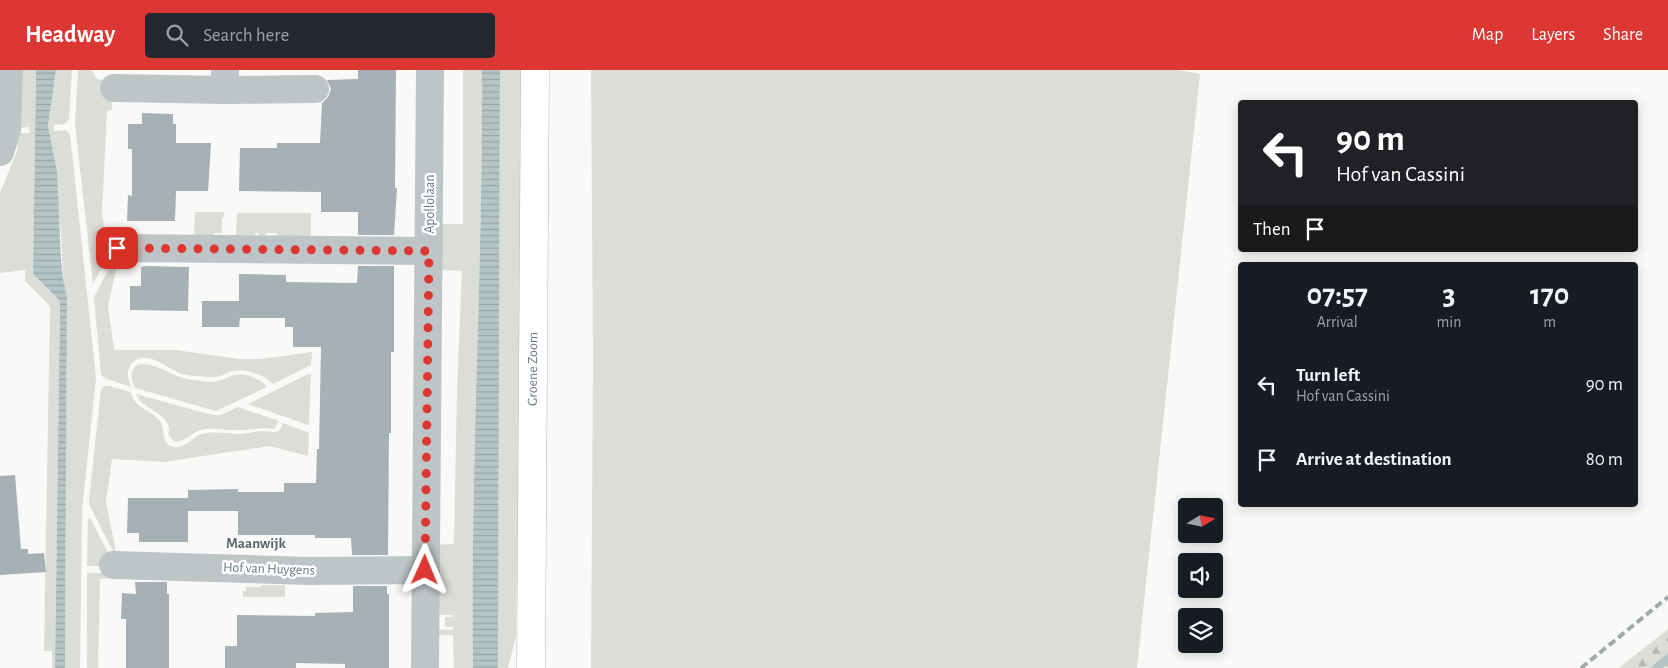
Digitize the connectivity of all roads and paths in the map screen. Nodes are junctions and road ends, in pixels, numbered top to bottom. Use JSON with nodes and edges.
{"nodes":[{"id":1,"x":430,"y":70,"type":"edge"},
{"id":2,"x":535,"y":70,"type":"edge"},
{"id":3,"x":6,"y":77,"type":"edge"},
{"id":4,"x":225,"y":80,"type":"edge"},
{"id":5,"x":114,"y":88,"type":"dead end"},
{"id":6,"x":315,"y":89,"type":"dead end"},
{"id":7,"x":0,"y":152,"type":"edge"},
{"id":8,"x":117,"y":248,"type":"dead end"},
{"id":9,"x":429,"y":251,"type":"junction"},
{"id":10,"x":113,"y":565,"type":"dead end"},
{"id":11,"x":425,"y":570,"type":"junction"},
{"id":12,"x":425,"y":668,"type":"edge"},
{"id":13,"x":531,"y":668,"type":"edge"}],
"edges":[{"from":1,"to":9,"type":"street","name":"Apollolaan"},
{"from":2,"to":13,"type":"main road","name":"Groene Zoom"},
{"from":3,"to":7,"type":"street"},
{"from":4,"to":5,"type":"street"},
{"from":4,"to":6,"type":"street"},
{"from":8,"to":9,"type":"street"},
{"from":9,"to":11,"type":"street","name":"Apollolaan"},
{"from":10,"to":11,"type":"street","name":"Hof van Huygens"},
{"from":11,"to":12,"type":"street","name":"Apollolaan"}]}
